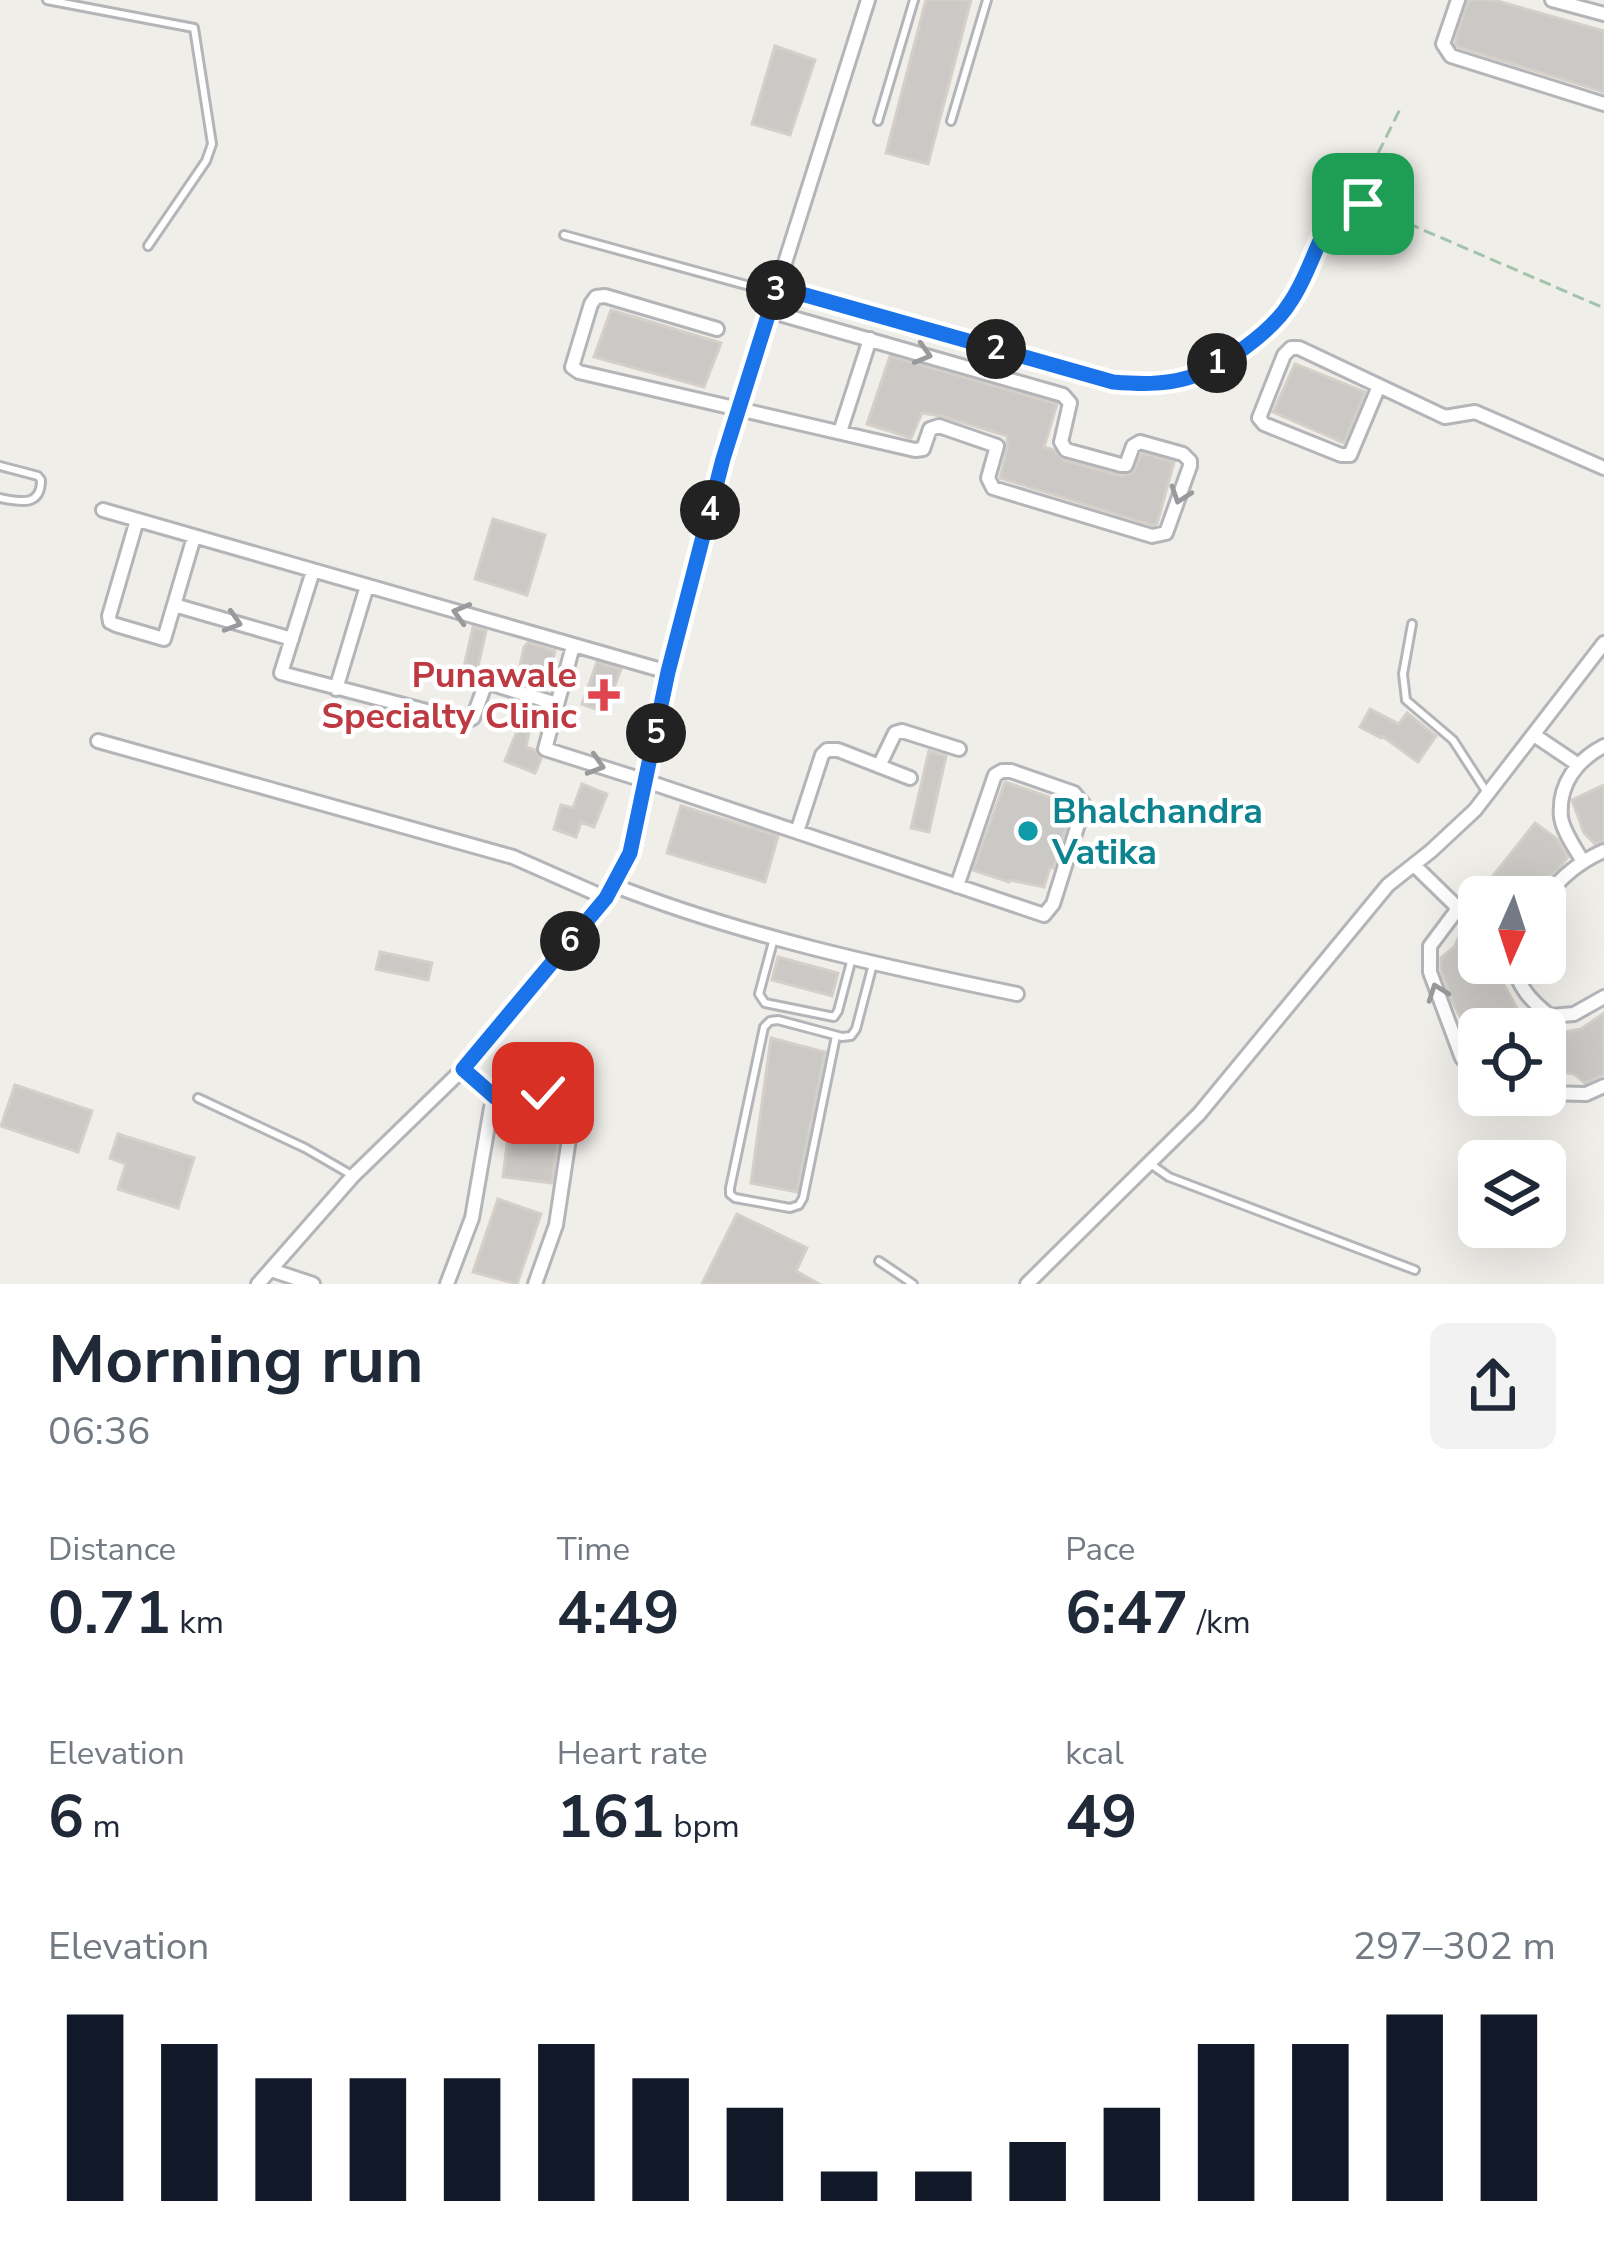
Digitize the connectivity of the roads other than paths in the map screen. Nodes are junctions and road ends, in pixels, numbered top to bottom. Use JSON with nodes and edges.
{"nodes":[{"id":1,"x":46,"y":0,"type":"edge"},
{"id":2,"x":868,"y":0,"type":"edge"},
{"id":3,"x":914,"y":0,"type":"edge"},
{"id":4,"x":987,"y":0,"type":"edge"},
{"id":5,"x":1458,"y":0,"type":"edge"},
{"id":6,"x":1552,"y":0,"type":"edge"},
{"id":7,"x":1604,"y":14,"type":"edge"},
{"id":8,"x":1604,"y":104,"type":"edge"},
{"id":9,"x":878,"y":121,"type":"dead end"},
{"id":10,"x":950,"y":121,"type":"dead end"},
{"id":11,"x":564,"y":235,"type":"dead end"},
{"id":12,"x":148,"y":246,"type":"dead end"},
{"id":13,"x":776,"y":290,"type":"junction"},
{"id":14,"x":770,"y":311,"type":"junction"},
{"id":15,"x":717,"y":329,"type":"dead end"},
{"id":16,"x":870,"y":339,"type":"junction"},
{"id":17,"x":1379,"y":386,"type":"junction"},
{"id":18,"x":739,"y":407,"type":"junction"},
{"id":19,"x":840,"y":432,"type":"junction"},
{"id":20,"x":0,"y":466,"type":"edge"},
{"id":21,"x":1604,"y":468,"type":"edge"},
{"id":22,"x":0,"y":498,"type":"edge"},
{"id":23,"x":103,"y":510,"type":"dead end"},
{"id":24,"x":137,"y":520,"type":"junction"},
{"id":25,"x":194,"y":537,"type":"junction"},
{"id":26,"x":313,"y":571,"type":"junction"},
{"id":27,"x":367,"y":586,"type":"junction"},
{"id":28,"x":175,"y":604,"type":"junction"},
{"id":29,"x":1412,"y":624,"type":"dead end"},
{"id":30,"x":292,"y":639,"type":"junction"},
{"id":31,"x":1604,"y":645,"type":"edge"},
{"id":32,"x":573,"y":646,"type":"junction"},
{"id":33,"x":668,"y":672,"type":"junction"},
{"id":34,"x":336,"y":689,"type":"junction"},
{"id":35,"x":557,"y":704,"type":"junction"},
{"id":36,"x":1534,"y":736,"type":"junction"},
{"id":37,"x":98,"y":741,"type":"dead end"},
{"id":38,"x":1604,"y":746,"type":"edge"},
{"id":39,"x":959,"y":749,"type":"dead end"},
{"id":40,"x":1577,"y":764,"type":"junction"},
{"id":41,"x":880,"y":766,"type":"junction"},
{"id":42,"x":910,"y":778,"type":"dead end"},
{"id":43,"x":646,"y":781,"type":"junction"},
{"id":44,"x":1488,"y":794,"type":"junction"},
{"id":45,"x":797,"y":832,"type":"junction"},
{"id":46,"x":1604,"y":851,"type":"edge"},
{"id":47,"x":1582,"y":862,"type":"junction"},
{"id":48,"x":1414,"y":865,"type":"junction"},
{"id":49,"x":1564,"y":876,"type":"edge"},
{"id":50,"x":957,"y":886,"type":"junction"},
{"id":51,"x":609,"y":892,"type":"junction"},
{"id":52,"x":1457,"y":910,"type":"joint"},
{"id":53,"x":774,"y":937,"type":"junction"},
{"id":54,"x":852,"y":958,"type":"junction"},
{"id":55,"x":873,"y":964,"type":"junction"},
{"id":56,"x":1520,"y":984,"type":"edge"},
{"id":57,"x":1017,"y":994,"type":"dead end"},
{"id":58,"x":1604,"y":997,"type":"edge"},
{"id":59,"x":1540,"y":1008,"type":"edge"},
{"id":60,"x":1566,"y":1015,"type":"edge"},
{"id":61,"x":836,"y":1036,"type":"junction"},
{"id":62,"x":1458,"y":1047,"type":"edge"},
{"id":63,"x":463,"y":1069,"type":"junction"},
{"id":64,"x":1604,"y":1087,"type":"edge"},
{"id":65,"x":1566,"y":1094,"type":"edge"},
{"id":66,"x":198,"y":1098,"type":"dead end"},
{"id":67,"x":496,"y":1098,"type":"junction"},
{"id":68,"x":1150,"y":1163,"type":"junction"},
{"id":69,"x":353,"y":1176,"type":"junction"},
{"id":70,"x":879,"y":1261,"type":"dead end"},
{"id":71,"x":271,"y":1270,"type":"junction"},
{"id":72,"x":1415,"y":1270,"type":"dead end"},
{"id":73,"x":258,"y":1284,"type":"edge"},
{"id":74,"x":313,"y":1284,"type":"edge"},
{"id":75,"x":448,"y":1284,"type":"edge"},
{"id":76,"x":535,"y":1284,"type":"edge"},
{"id":77,"x":913,"y":1284,"type":"edge"},
{"id":78,"x":1027,"y":1284,"type":"edge"}],
"edges":[{"from":1,"to":12,"type":"lane"},
{"from":2,"to":13,"type":"street"},
{"from":3,"to":9,"type":"lane"},
{"from":4,"to":10,"type":"lane"},
{"from":5,"to":8,"type":"street"},
{"from":6,"to":7,"type":"street"},
{"from":11,"to":13,"type":"lane"},
{"from":13,"to":14,"type":"street"},
{"from":14,"to":16,"type":"street"},
{"from":14,"to":18,"type":"street"},
{"from":15,"to":18,"type":"street"},
{"from":16,"to":19,"type":"street"},
{"from":16,"to":19,"type":"street","one_way":true},
{"from":17,"to":17,"type":"street"},
{"from":17,"to":21,"type":"street"},
{"from":18,"to":19,"type":"street"},
{"from":18,"to":33,"type":"street"},
{"from":20,"to":22,"type":"lane"},
{"from":23,"to":24,"type":"street"},
{"from":24,"to":25,"type":"street"},
{"from":24,"to":28,"type":"street"},
{"from":25,"to":26,"type":"street"},
{"from":25,"to":28,"type":"street"},
{"from":26,"to":27,"type":"street"},
{"from":26,"to":30,"type":"street"},
{"from":32,"to":27,"type":"street","one_way":true},
{"from":27,"to":34,"type":"street"},
{"from":28,"to":30,"type":"street","one_way":true},
{"from":29,"to":44,"type":"lane"},
{"from":30,"to":34,"type":"street"},
{"from":31,"to":36,"type":"street"},
{"from":32,"to":33,"type":"street"},
{"from":32,"to":35,"type":"street"},
{"from":33,"to":43,"type":"street"},
{"from":34,"to":35,"type":"street"},
{"from":35,"to":43,"type":"street","one_way":true},
{"from":36,"to":40,"type":"street"},
{"from":36,"to":44,"type":"street"},
{"from":37,"to":51,"type":"street"},
{"from":38,"to":40,"type":"street"},
{"from":39,"to":41,"type":"street"},
{"from":40,"to":47,"type":"street"},
{"from":41,"to":42,"type":"street"},
{"from":41,"to":45,"type":"street"},
{"from":43,"to":45,"type":"street"},
{"from":43,"to":51,"type":"street"},
{"from":44,"to":48,"type":"street"},
{"from":45,"to":50,"type":"street"},
{"from":46,"to":47,"type":"street"},
{"from":47,"to":49,"type":"street"},
{"from":48,"to":52,"type":"street"},
{"from":48,"to":68,"type":"street"},
{"from":50,"to":50,"type":"street"},
{"from":51,"to":53,"type":"street"},
{"from":51,"to":63,"type":"street"},
{"from":62,"to":52,"type":"street","one_way":true},
{"from":53,"to":54,"type":"street"},
{"from":53,"to":54,"type":"lane"},
{"from":54,"to":55,"type":"street"},
{"from":55,"to":57,"type":"street"},
{"from":55,"to":61,"type":"lane"},
{"from":56,"to":59,"type":"street"},
{"from":58,"to":60,"type":"street"},
{"from":61,"to":61,"type":"lane"},
{"from":63,"to":67,"type":"street"},
{"from":63,"to":69,"type":"street"},
{"from":64,"to":65,"type":"street"},
{"from":66,"to":69,"type":"lane"},
{"from":67,"to":75,"type":"street"},
{"from":67,"to":76,"type":"street"},
{"from":68,"to":72,"type":"lane"},
{"from":68,"to":78,"type":"street"},
{"from":69,"to":71,"type":"street"},
{"from":70,"to":77,"type":"lane"},
{"from":71,"to":73,"type":"street"},
{"from":71,"to":74,"type":"street"}]}
